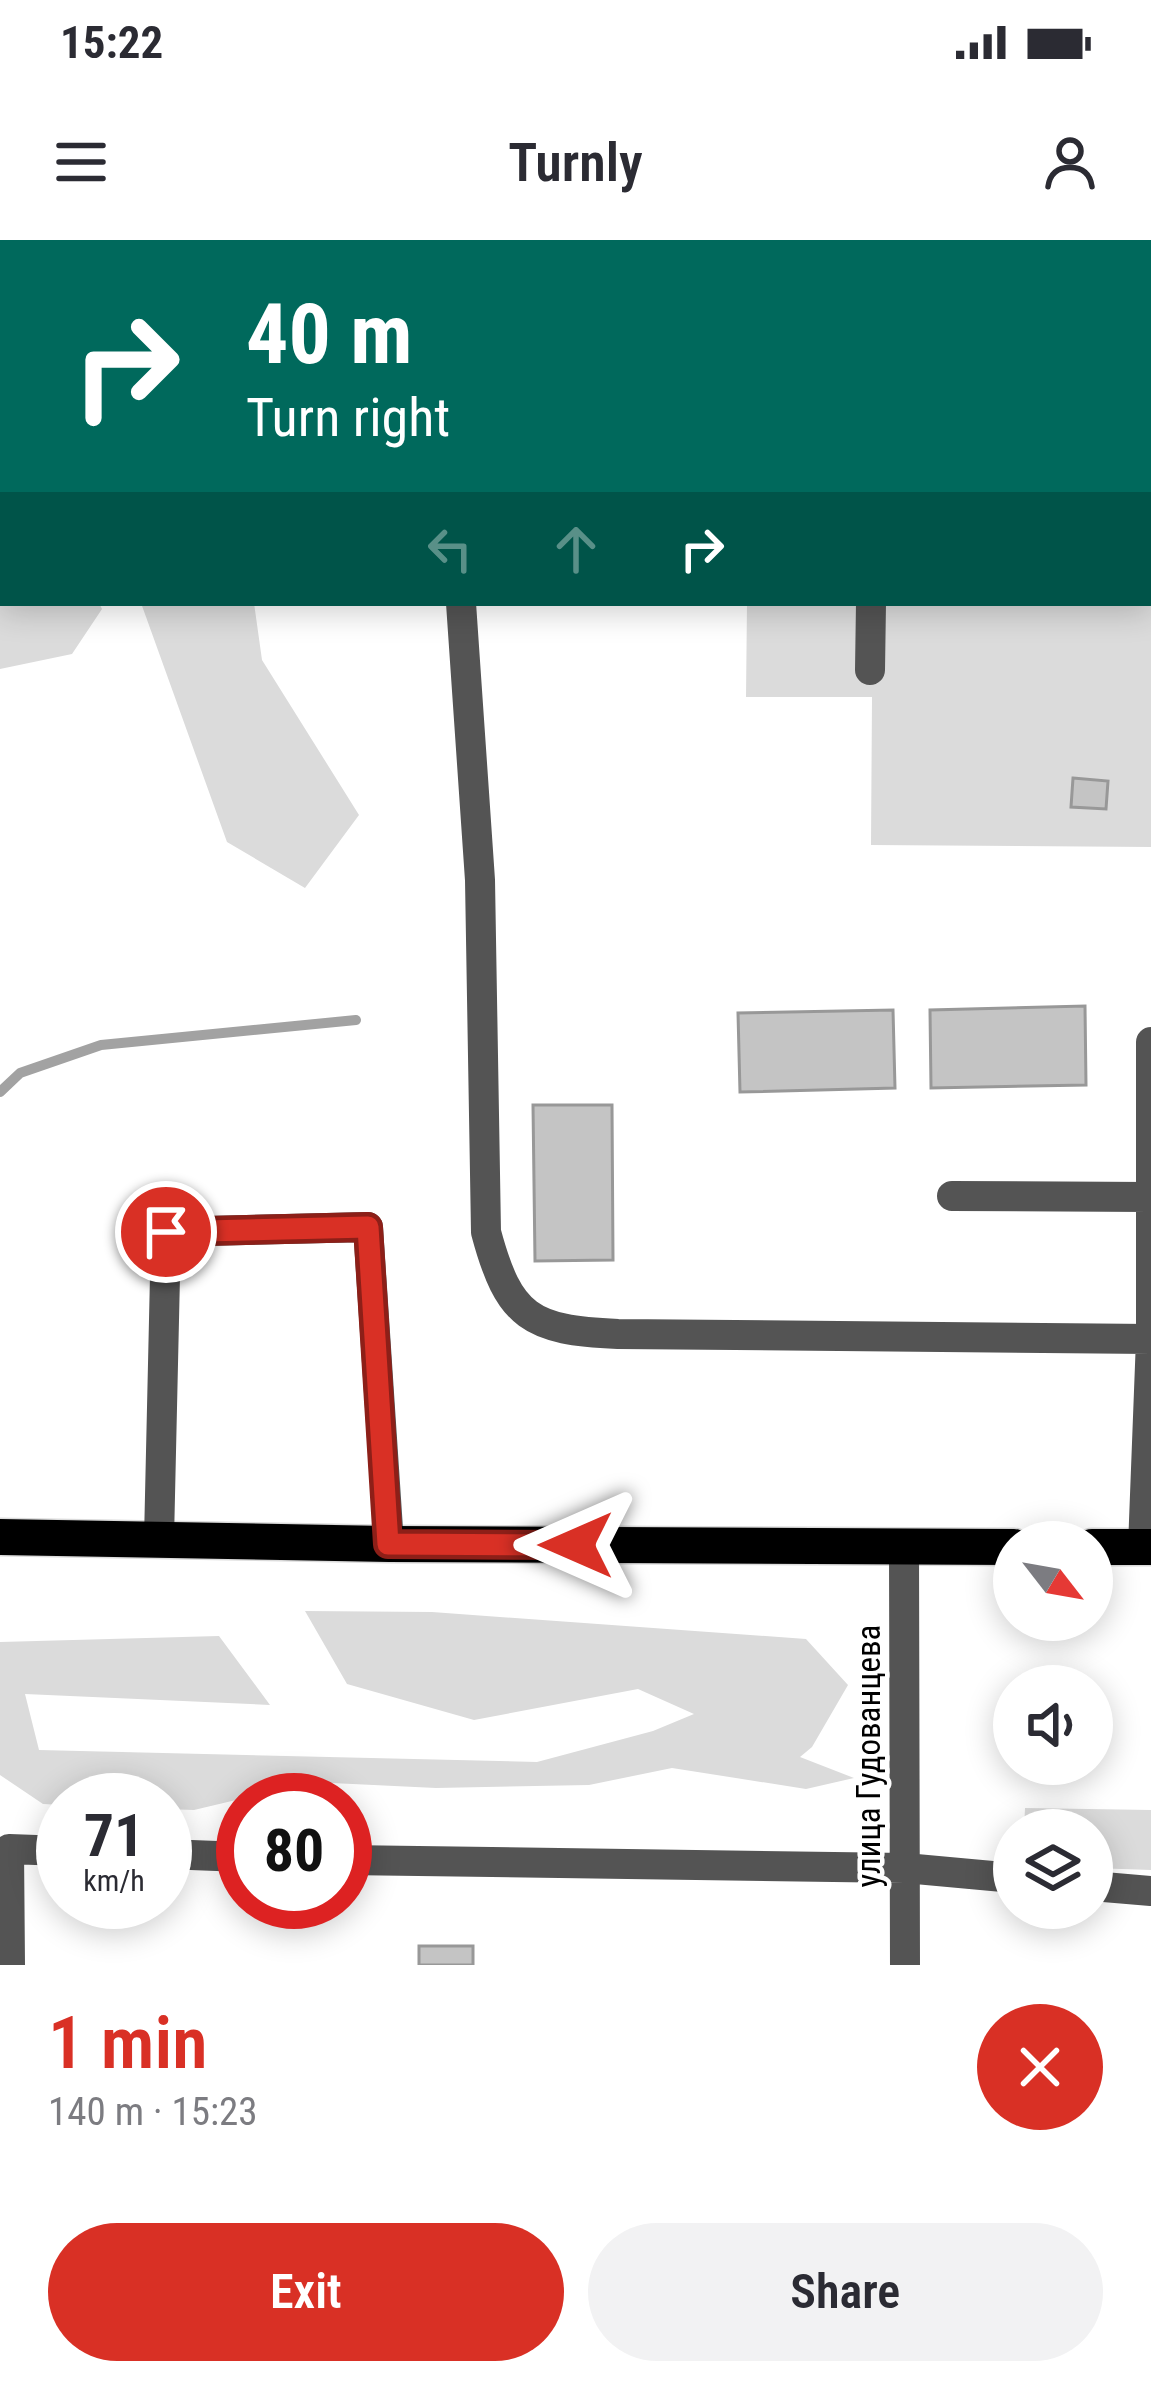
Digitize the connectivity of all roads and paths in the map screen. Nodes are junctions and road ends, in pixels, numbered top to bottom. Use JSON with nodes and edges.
{"nodes":[{"id":1,"x":461,"y":606,"type":"edge"},
{"id":2,"x":871,"y":606,"type":"edge"},
{"id":3,"x":870,"y":670,"type":"dead end"},
{"id":4,"x":1151,"y":1042,"type":"edge"},
{"id":5,"x":952,"y":1196,"type":"dead end"},
{"id":6,"x":1149,"y":1197,"type":"edge"},
{"id":7,"x":1150,"y":1339,"type":"edge"},
{"id":8,"x":0,"y":1537,"type":"edge"},
{"id":9,"x":159,"y":1540,"type":"junction"},
{"id":10,"x":388,"y":1544,"type":"junction"},
{"id":11,"x":904,"y":1546,"type":"junction"},
{"id":12,"x":993,"y":1547,"type":"edge"},
{"id":13,"x":1113,"y":1547,"type":"edge"},
{"id":14,"x":1147,"y":1547,"type":"edge"},
{"id":15,"x":36,"y":1850,"type":"edge"},
{"id":16,"x":372,"y":1860,"type":"edge"},
{"id":17,"x":904,"y":1868,"type":"junction"},
{"id":18,"x":993,"y":1877,"type":"edge"},
{"id":19,"x":1113,"y":1888,"type":"edge"},
{"id":20,"x":1151,"y":1891,"type":"edge"},
{"id":21,"x":10,"y":1965,"type":"edge"},
{"id":22,"x":905,"y":1965,"type":"edge"}],
"edges":[{"from":1,"to":7,"type":"street"},
{"from":2,"to":3,"type":"street"},
{"from":4,"to":6,"type":"street"},
{"from":5,"to":6,"type":"street"},
{"from":6,"to":7,"type":"street"},
{"from":7,"to":14,"type":"street"},
{"from":8,"to":9,"type":"highway"},
{"from":9,"to":10,"type":"highway"},
{"from":9,"to":10,"type":"street"},
{"from":10,"to":11,"type":"highway"},
{"from":11,"to":12,"type":"highway"},
{"from":11,"to":17,"type":"street","name":"улица Гудованцева"},
{"from":13,"to":14,"type":"highway"},
{"from":15,"to":21,"type":"street"},
{"from":16,"to":17,"type":"street"},
{"from":17,"to":18,"type":"street"},
{"from":17,"to":22,"type":"street","name":"улица Гудованцева"},
{"from":19,"to":20,"type":"street"}]}
